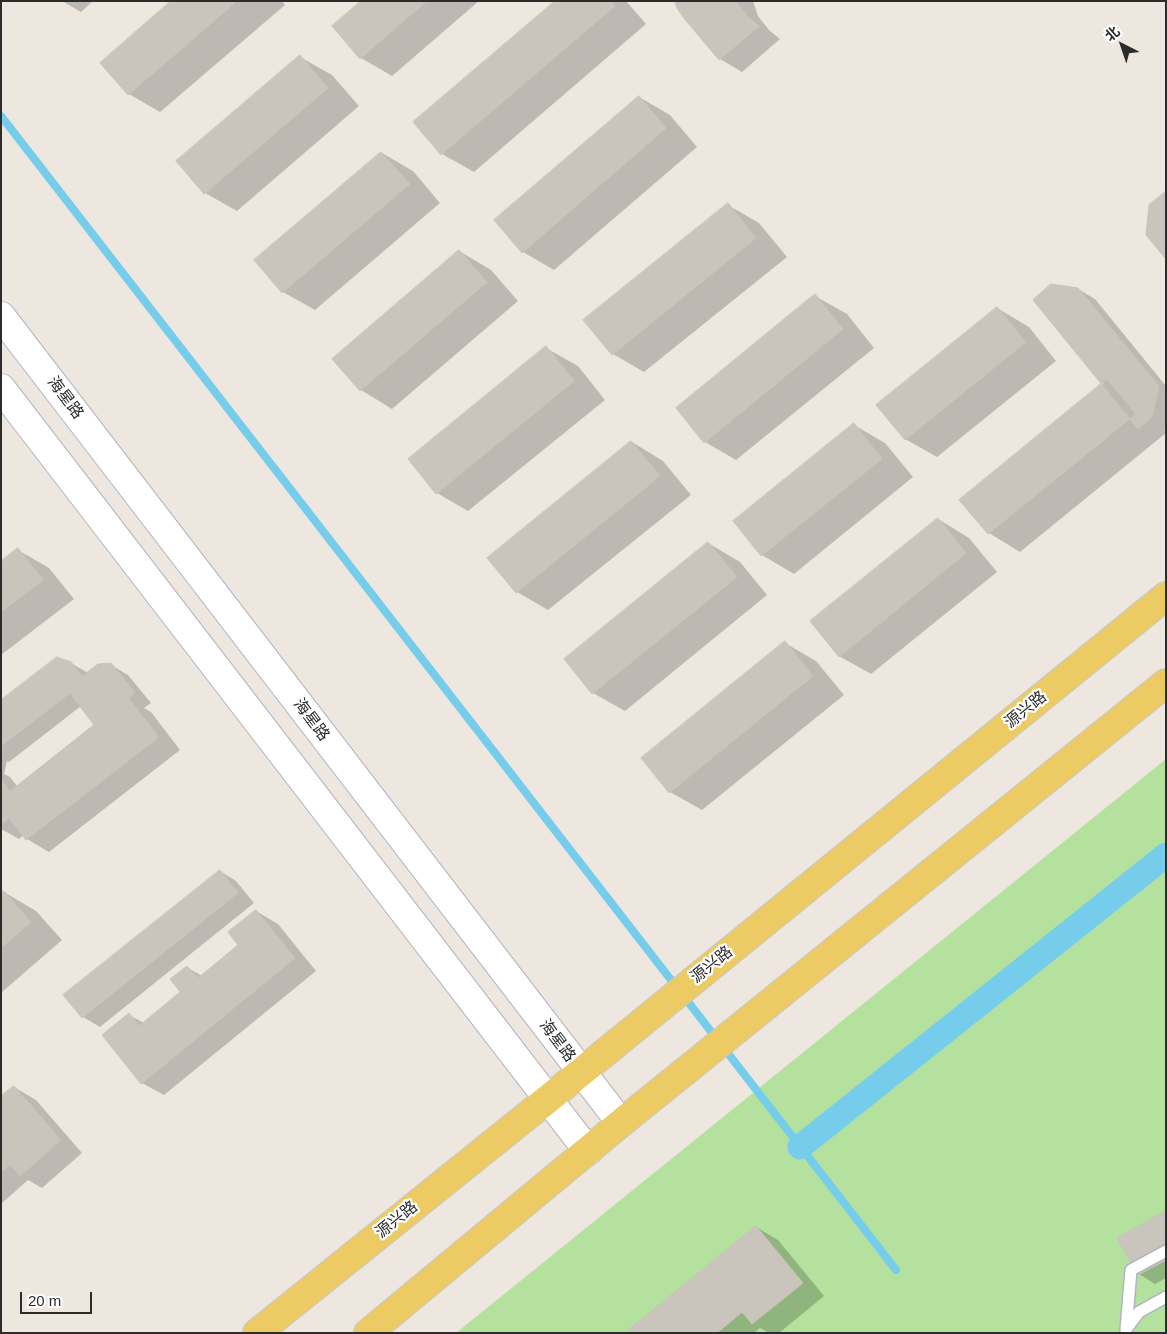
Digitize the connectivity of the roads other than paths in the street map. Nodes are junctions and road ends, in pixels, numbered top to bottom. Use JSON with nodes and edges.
{"nodes":[{"id":1,"x":1,"y":316,"type":"edge"},
{"id":2,"x":1,"y":388,"type":"edge"},
{"id":3,"x":1166,"y":596,"type":"edge"},
{"id":4,"x":1166,"y":683,"type":"edge"},
{"id":5,"x":581,"y":1072,"type":"junction"},
{"id":6,"x":548,"y":1099,"type":"junction"},
{"id":7,"x":621,"y":1123,"type":"junction"},
{"id":8,"x":588,"y":1150,"type":"junction"},
{"id":9,"x":1166,"y":1251,"type":"edge"},
{"id":10,"x":1166,"y":1298,"type":"edge"},
{"id":11,"x":1126,"y":1331,"type":"edge"},
{"id":12,"x":257,"y":1333,"type":"edge"},
{"id":13,"x":368,"y":1333,"type":"edge"}],
"edges":[{"from":1,"to":5,"type":"main road","name":"海星路"},
{"from":2,"to":6,"type":"main road"},
{"from":3,"to":5,"type":"main road","name":"源兴路"},
{"from":4,"to":7,"type":"main road"},
{"from":5,"to":6,"type":"main road","name":"源兴路"},
{"from":5,"to":7,"type":"main road","name":"海星路"},
{"from":6,"to":8,"type":"main road"},
{"from":6,"to":12,"type":"main road","name":"源兴路"},
{"from":7,"to":8,"type":"main road"},
{"from":8,"to":13,"type":"main road"},
{"from":9,"to":11,"type":"lane"},
{"from":10,"to":11,"type":"lane"}]}
